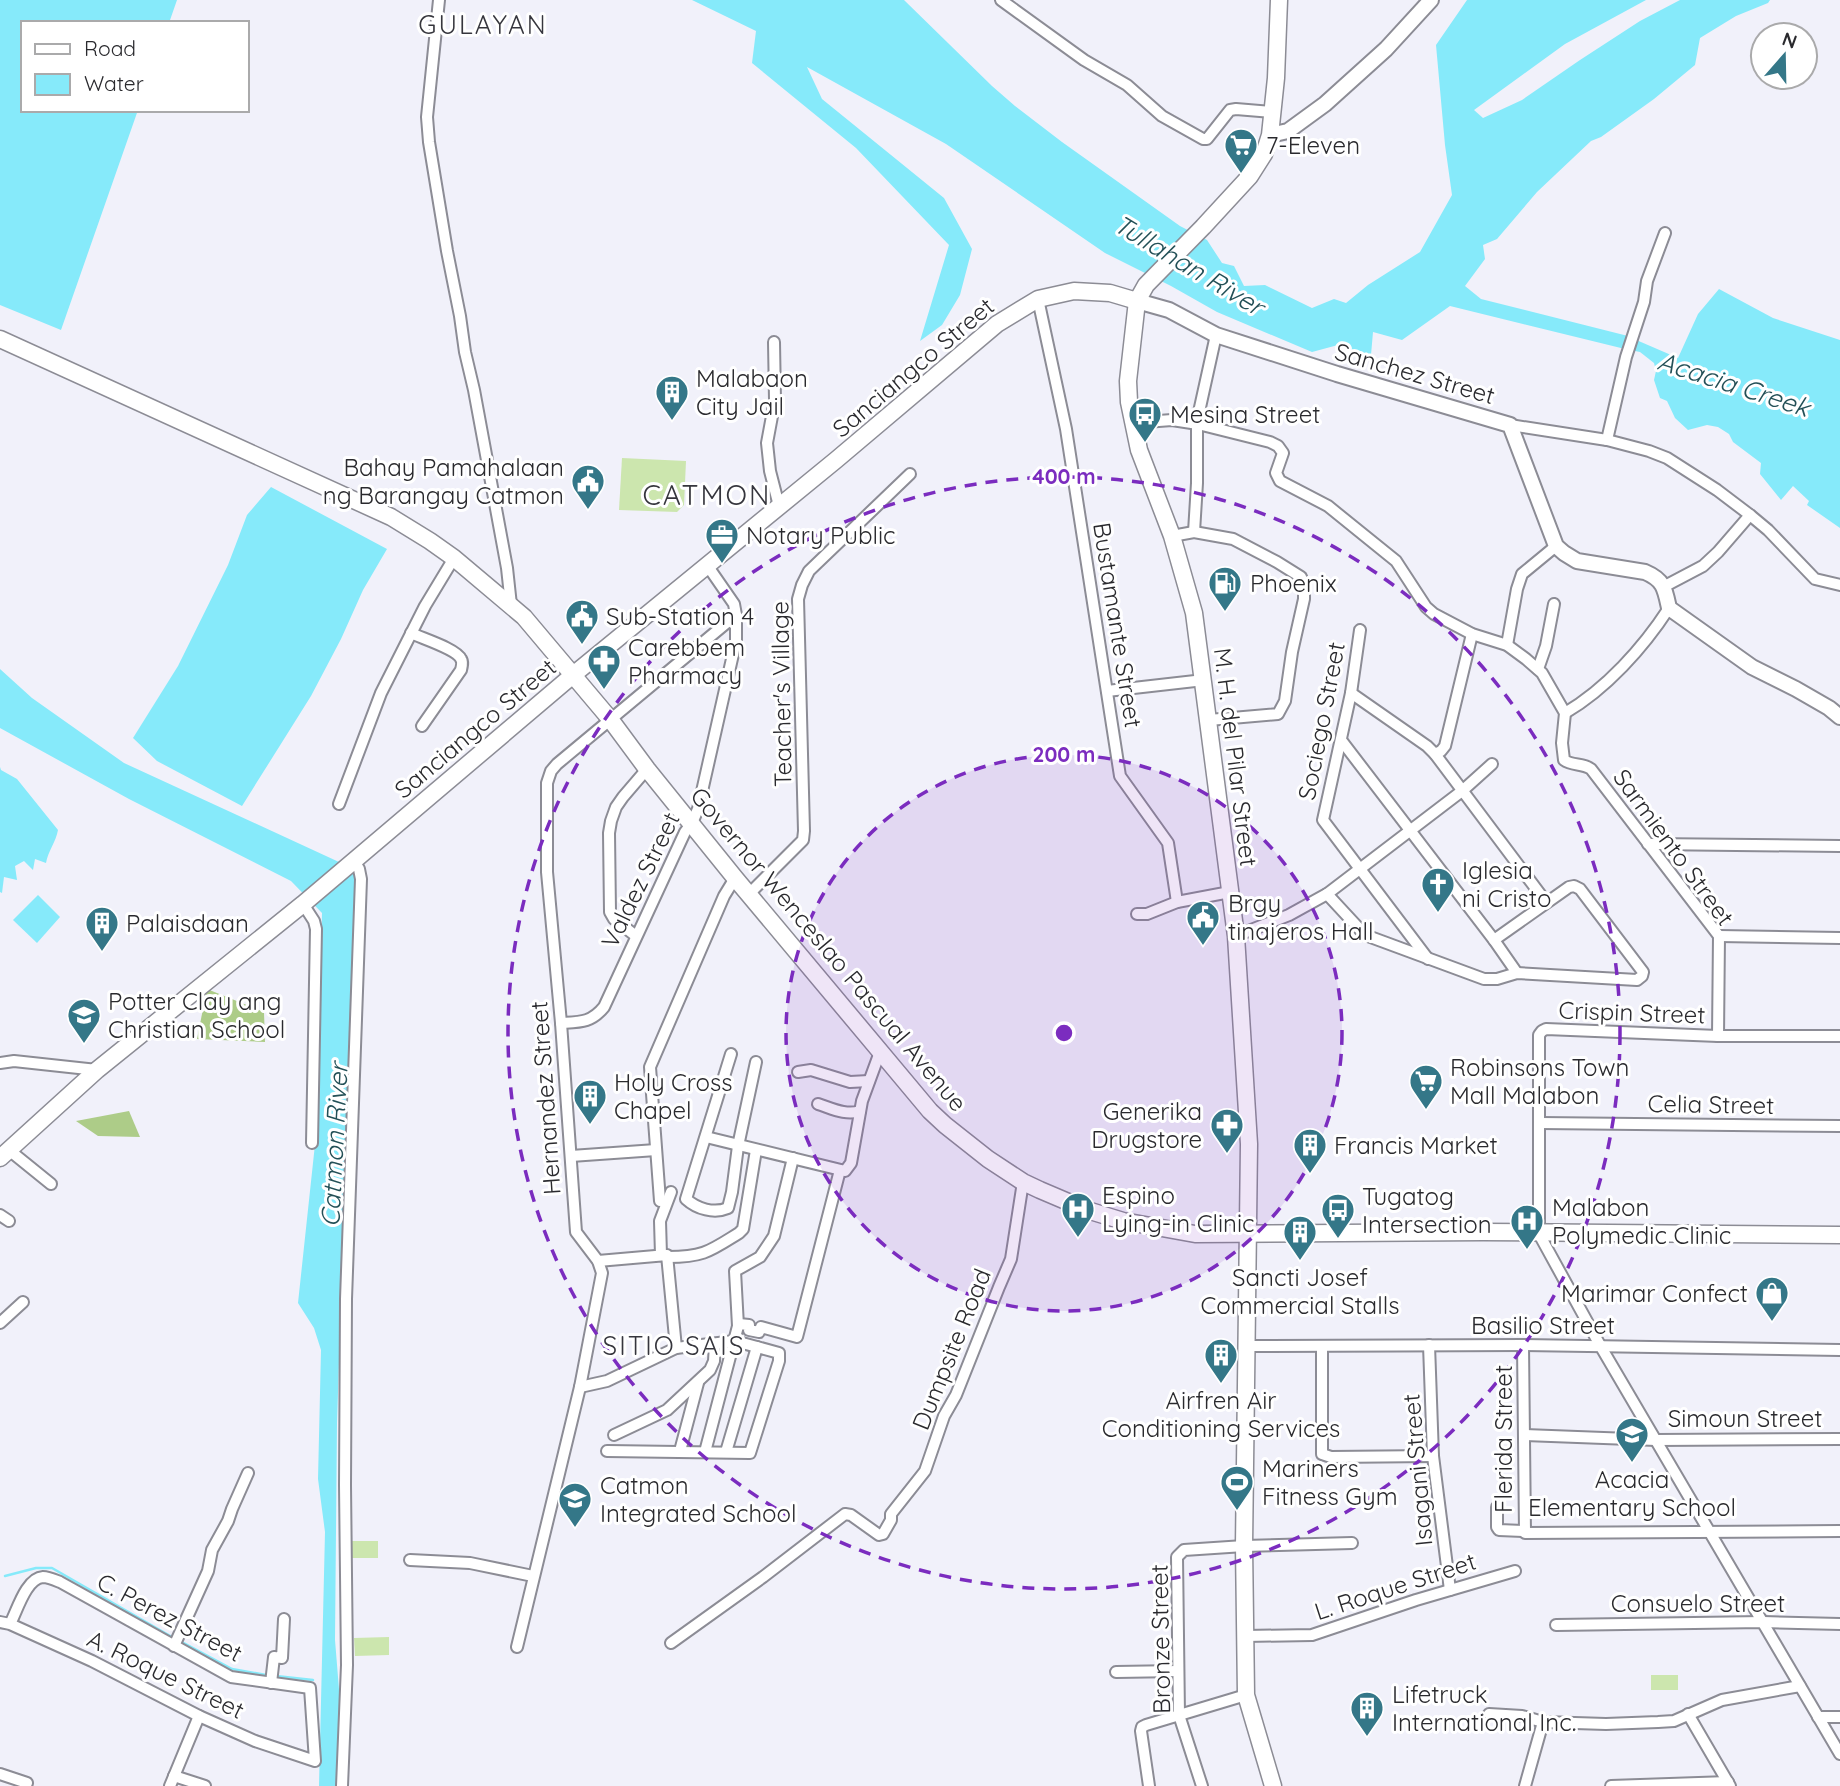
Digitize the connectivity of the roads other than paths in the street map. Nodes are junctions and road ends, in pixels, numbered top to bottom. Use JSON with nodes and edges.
{"nodes":[{"id":1,"x":439,"y":0,"type":"edge"},
{"id":2,"x":1001,"y":0,"type":"edge"},
{"id":3,"x":1279,"y":0,"type":"edge"},
{"id":4,"x":1431,"y":0,"type":"edge"},
{"id":5,"x":1272,"y":112,"type":"junction"},
{"id":6,"x":1269,"y":135,"type":"junction"},
{"id":7,"x":1665,"y":233,"type":"dead end"},
{"id":8,"x":1038,"y":299,"type":"junction"},
{"id":9,"x":1138,"y":301,"type":"junction"},
{"id":10,"x":1216,"y":335,"type":"junction"},
{"id":11,"x":0,"y":339,"type":"edge"},
{"id":12,"x":774,"y":342,"type":"dead end"},
{"id":13,"x":1132,"y":423,"type":"junction"},
{"id":14,"x":1198,"y":424,"type":"junction"},
{"id":15,"x":1510,"y":425,"type":"junction"},
{"id":16,"x":1607,"y":440,"type":"junction"},
{"id":17,"x":910,"y":474,"type":"dead end"},
{"id":18,"x":779,"y":506,"type":"junction"},
{"id":19,"x":1750,"y":515,"type":"junction"},
{"id":20,"x":1194,"y":532,"type":"junction"},
{"id":21,"x":1172,"y":536,"type":"junction"},
{"id":22,"x":1556,"y":546,"type":"junction"},
{"id":23,"x":454,"y":558,"type":"junction"},
{"id":24,"x":707,"y":565,"type":"junction"},
{"id":25,"x":1665,"y":586,"type":"junction"},
{"id":26,"x":1840,"y":586,"type":"edge"},
{"id":27,"x":1554,"y":604,"type":"dead end"},
{"id":28,"x":511,"y":605,"type":"junction"},
{"id":29,"x":1669,"y":608,"type":"junction"},
{"id":30,"x":736,"y":615,"type":"junction"},
{"id":31,"x":1360,"y":630,"type":"dead end"},
{"id":32,"x":411,"y":633,"type":"junction"},
{"id":33,"x":1472,"y":634,"type":"junction"},
{"id":34,"x":1507,"y":645,"type":"junction"},
{"id":35,"x":1538,"y":669,"type":"junction"},
{"id":36,"x":573,"y":675,"type":"junction"},
{"id":37,"x":1204,"y":680,"type":"junction"},
{"id":38,"x":1107,"y":691,"type":"junction"},
{"id":39,"x":1351,"y":693,"type":"junction"},
{"id":40,"x":1565,"y":713,"type":"junction"},
{"id":41,"x":1840,"y":717,"type":"edge"},
{"id":42,"x":610,"y":719,"type":"junction"},
{"id":43,"x":1209,"y":720,"type":"junction"},
{"id":44,"x":422,"y":726,"type":"dead end"},
{"id":45,"x":1340,"y":740,"type":"junction"},
{"id":46,"x":1435,"y":754,"type":"junction"},
{"id":47,"x":1492,"y":764,"type":"dead end"},
{"id":48,"x":647,"y":769,"type":"junction"},
{"id":49,"x":1462,"y":791,"type":"junction"},
{"id":50,"x":339,"y":804,"type":"dead end"},
{"id":51,"x":692,"y":823,"type":"junction"},
{"id":52,"x":1410,"y":830,"type":"junction"},
{"id":53,"x":1648,"y":844,"type":"junction"},
{"id":54,"x":1840,"y":846,"type":"edge"},
{"id":55,"x":349,"y":865,"type":"junction"},
{"id":56,"x":1360,"y":870,"type":"junction"},
{"id":57,"x":735,"y":878,"type":"junction"},
{"id":58,"x":1230,"y":892,"type":"junction"},
{"id":59,"x":749,"y":894,"type":"junction"},
{"id":60,"x":1326,"y":894,"type":"junction"},
{"id":61,"x":305,"y":902,"type":"junction"},
{"id":62,"x":1177,"y":902,"type":"junction"},
{"id":63,"x":1546,"y":902,"type":"junction"},
{"id":64,"x":1137,"y":914,"type":"dead end"},
{"id":65,"x":636,"y":936,"type":"junction"},
{"id":66,"x":1236,"y":936,"type":"junction"},
{"id":67,"x":1719,"y":936,"type":"junction"},
{"id":68,"x":1840,"y":938,"type":"edge"},
{"id":69,"x":1494,"y":940,"type":"junction"},
{"id":70,"x":1428,"y":959,"type":"junction"},
{"id":71,"x":1517,"y":973,"type":"junction"},
{"id":72,"x":561,"y":1023,"type":"junction"},
{"id":73,"x":1718,"y":1036,"type":"junction"},
{"id":74,"x":1840,"y":1036,"type":"edge"},
{"id":75,"x":880,"y":1052,"type":"junction"},
{"id":76,"x":732,"y":1054,"type":"dead end"},
{"id":77,"x":756,"y":1062,"type":"dead end"},
{"id":78,"x":0,"y":1063,"type":"edge"},
{"id":79,"x":97,"y":1070,"type":"junction"},
{"id":80,"x":799,"y":1072,"type":"dead end"},
{"id":81,"x":869,"y":1081,"type":"junction"},
{"id":82,"x":818,"y":1104,"type":"dead end"},
{"id":83,"x":860,"y":1111,"type":"junction"},
{"id":84,"x":1540,"y":1123,"type":"junction"},
{"id":85,"x":1840,"y":1126,"type":"edge"},
{"id":86,"x":706,"y":1137,"type":"junction"},
{"id":87,"x":312,"y":1143,"type":"dead end"},
{"id":88,"x":738,"y":1146,"type":"junction"},
{"id":89,"x":656,"y":1150,"type":"junction"},
{"id":90,"x":756,"y":1150,"type":"junction"},
{"id":91,"x":5,"y":1154,"type":"edge"},
{"id":92,"x":571,"y":1156,"type":"junction"},
{"id":93,"x":793,"y":1158,"type":"junction"},
{"id":94,"x":840,"y":1170,"type":"junction"},
{"id":95,"x":1023,"y":1182,"type":"junction"},
{"id":96,"x":51,"y":1184,"type":"dead end"},
{"id":97,"x":671,"y":1192,"type":"dead end"},
{"id":98,"x":660,"y":1201,"type":"dead end"},
{"id":99,"x":1247,"y":1234,"type":"junction"},
{"id":100,"x":1539,"y":1234,"type":"junction"},
{"id":101,"x":1840,"y":1235,"type":"edge"},
{"id":102,"x":664,"y":1256,"type":"junction"},
{"id":103,"x":598,"y":1261,"type":"junction"},
{"id":104,"x":23,"y":1302,"type":"dead end"},
{"id":105,"x":0,"y":1323,"type":"edge"},
{"id":106,"x":739,"y":1324,"type":"junction"},
{"id":107,"x":735,"y":1340,"type":"junction"},
{"id":108,"x":715,"y":1344,"type":"junction"},
{"id":109,"x":1524,"y":1345,"type":"junction"},
{"id":110,"x":1247,"y":1346,"type":"junction"},
{"id":111,"x":1322,"y":1346,"type":"junction"},
{"id":112,"x":1429,"y":1346,"type":"junction"},
{"id":113,"x":1601,"y":1346,"type":"junction"},
{"id":114,"x":757,"y":1347,"type":"junction"},
{"id":115,"x":676,"y":1348,"type":"junction"},
{"id":116,"x":1840,"y":1350,"type":"edge"},
{"id":117,"x":699,"y":1380,"type":"junction"},
{"id":118,"x":580,"y":1387,"type":"junction"},
{"id":119,"x":614,"y":1435,"type":"dead end"},
{"id":120,"x":1525,"y":1436,"type":"junction"},
{"id":121,"x":1840,"y":1439,"type":"edge"},
{"id":122,"x":1656,"y":1440,"type":"junction"},
{"id":123,"x":607,"y":1451,"type":"dead end"},
{"id":124,"x":680,"y":1451,"type":"junction"},
{"id":125,"x":705,"y":1452,"type":"junction"},
{"id":126,"x":726,"y":1452,"type":"junction"},
{"id":127,"x":1433,"y":1457,"type":"junction"},
{"id":128,"x":248,"y":1474,"type":"dead end"},
{"id":129,"x":1497,"y":1507,"type":"dead end"},
{"id":130,"x":1709,"y":1531,"type":"junction"},
{"id":131,"x":1840,"y":1531,"type":"edge"},
{"id":132,"x":1524,"y":1532,"type":"junction"},
{"id":133,"x":1352,"y":1543,"type":"dead end"},
{"id":134,"x":1244,"y":1546,"type":"junction"},
{"id":135,"x":410,"y":1560,"type":"dead end"},
{"id":136,"x":1515,"y":1571,"type":"dead end"},
{"id":137,"x":533,"y":1576,"type":"junction"},
{"id":138,"x":1450,"y":1590,"type":"junction"},
{"id":139,"x":284,"y":1619,"type":"dead end"},
{"id":140,"x":1763,"y":1622,"type":"junction"},
{"id":141,"x":5,"y":1623,"type":"edge"},
{"id":142,"x":1556,"y":1625,"type":"dead end"},
{"id":143,"x":1840,"y":1625,"type":"edge"},
{"id":144,"x":1245,"y":1636,"type":"junction"},
{"id":145,"x":671,"y":1643,"type":"dead end"},
{"id":146,"x":174,"y":1646,"type":"junction"},
{"id":147,"x":517,"y":1647,"type":"dead end"},
{"id":148,"x":1178,"y":1671,"type":"junction"},
{"id":149,"x":1116,"y":1672,"type":"dead end"},
{"id":150,"x":271,"y":1683,"type":"junction"},
{"id":151,"x":1800,"y":1686,"type":"junction"},
{"id":152,"x":1246,"y":1695,"type":"junction"},
{"id":153,"x":1179,"y":1714,"type":"junction"},
{"id":154,"x":1489,"y":1714,"type":"dead end"},
{"id":155,"x":1688,"y":1714,"type":"junction"},
{"id":156,"x":198,"y":1716,"type":"junction"},
{"id":157,"x":1818,"y":1717,"type":"junction"},
{"id":158,"x":1840,"y":1717,"type":"edge"},
{"id":159,"x":1543,"y":1722,"type":"junction"},
{"id":160,"x":1840,"y":1754,"type":"edge"},
{"id":161,"x":315,"y":1761,"type":"joint"},
{"id":162,"x":0,"y":1774,"type":"edge"},
{"id":163,"x":172,"y":1781,"type":"edge"},
{"id":164,"x":27,"y":1783,"type":"dead end"},
{"id":165,"x":1728,"y":1784,"type":"edge"},
{"id":166,"x":205,"y":1786,"type":"edge"},
{"id":167,"x":342,"y":1786,"type":"edge"},
{"id":168,"x":1149,"y":1786,"type":"edge"},
{"id":169,"x":1202,"y":1786,"type":"edge"},
{"id":170,"x":1273,"y":1786,"type":"edge"},
{"id":171,"x":1525,"y":1786,"type":"edge"},
{"id":172,"x":1611,"y":1786,"type":"edge"}],
"edges":[{"from":1,"to":28,"type":"street"},
{"from":2,"to":5,"type":"street"},
{"from":3,"to":5,"type":"main road","name":"M. H. del Pilar Street"},
{"from":4,"to":6,"type":"street"},
{"from":5,"to":6,"type":"main road","name":"M. H. del Pilar Street"},
{"from":6,"to":9,"type":"main road","name":"M. H. del Pilar Street"},
{"from":7,"to":16,"type":"street"},
{"from":8,"to":9,"type":"main road","name":"Sanciangco Street"},
{"from":8,"to":18,"type":"main road","name":"Sanciangco Street"},
{"from":8,"to":38,"type":"street","name":"Bustamante Street"},
{"from":9,"to":10,"type":"street","name":"Sanchez Street"},
{"from":9,"to":13,"type":"main road","name":"M. H. del Pilar Street"},
{"from":10,"to":14,"type":"street"},
{"from":10,"to":15,"type":"street","name":"Sanchez Street"},
{"from":11,"to":23,"type":"main road","name":"Governor Wenceslao Pascual Avenue"},
{"from":12,"to":18,"type":"street"},
{"from":13,"to":14,"type":"street"},
{"from":13,"to":21,"type":"main road","name":"M. H. del Pilar Street"},
{"from":14,"to":20,"type":"street"},
{"from":14,"to":33,"type":"street"},
{"from":15,"to":16,"type":"street"},
{"from":15,"to":22,"type":"street","name":"Sanchez Street"},
{"from":16,"to":19,"type":"street"},
{"from":17,"to":59,"type":"street","name":"Teacher's Village"},
{"from":18,"to":24,"type":"main road","name":"Sanciangco Street"},
{"from":19,"to":25,"type":"street"},
{"from":19,"to":26,"type":"street"},
{"from":20,"to":21,"type":"street"},
{"from":20,"to":43,"type":"street"},
{"from":21,"to":37,"type":"main road","name":"M. H. del Pilar Street"},
{"from":22,"to":25,"type":"street"},
{"from":22,"to":34,"type":"street"},
{"from":23,"to":28,"type":"main road","name":"Governor Wenceslao Pascual Avenue"},
{"from":23,"to":32,"type":"street"},
{"from":24,"to":30,"type":"street"},
{"from":24,"to":36,"type":"main road","name":"Sanciangco Street"},
{"from":25,"to":29,"type":"street"},
{"from":27,"to":35,"type":"street"},
{"from":28,"to":36,"type":"main road","name":"Governor Wenceslao Pascual Avenue"},
{"from":29,"to":40,"type":"street"},
{"from":29,"to":41,"type":"street"},
{"from":30,"to":42,"type":"street","name":"Hernandez Street"},
{"from":30,"to":51,"type":"street","name":"Valdez Street"},
{"from":31,"to":39,"type":"street","name":"Sociego Street"},
{"from":32,"to":44,"type":"street"},
{"from":32,"to":50,"type":"street"},
{"from":33,"to":34,"type":"street"},
{"from":33,"to":46,"type":"street"},
{"from":34,"to":35,"type":"street"},
{"from":35,"to":40,"type":"street"},
{"from":36,"to":42,"type":"main road","name":"Governor Wenceslao Pascual Avenue"},
{"from":36,"to":55,"type":"main road","name":"Sanciangco Street"},
{"from":37,"to":38,"type":"street"},
{"from":37,"to":43,"type":"main road","name":"M. H. del Pilar Street"},
{"from":38,"to":62,"type":"street","name":"Bustamante Street"},
{"from":39,"to":45,"type":"street","name":"Sociego Street"},
{"from":39,"to":46,"type":"street"},
{"from":40,"to":53,"type":"street","name":"Sarmiento Street"},
{"from":42,"to":48,"type":"main road","name":"Governor Wenceslao Pascual Avenue"},
{"from":42,"to":72,"type":"street","name":"Hernandez Street"},
{"from":43,"to":58,"type":"main road","name":"M. H. del Pilar Street"},
{"from":45,"to":52,"type":"street"},
{"from":45,"to":56,"type":"street","name":"Sociego Street"},
{"from":46,"to":49,"type":"street"},
{"from":47,"to":49,"type":"street"},
{"from":48,"to":51,"type":"main road","name":"Governor Wenceslao Pascual Avenue"},
{"from":48,"to":65,"type":"street"},
{"from":49,"to":52,"type":"street"},
{"from":49,"to":63,"type":"street"},
{"from":51,"to":57,"type":"main road","name":"Governor Wenceslao Pascual Avenue"},
{"from":51,"to":65,"type":"street","name":"Valdez Street"},
{"from":52,"to":56,"type":"street"},
{"from":52,"to":69,"type":"street"},
{"from":53,"to":54,"type":"street"},
{"from":53,"to":67,"type":"street","name":"Sarmiento Street"},
{"from":55,"to":61,"type":"main road","name":"Sanciangco Street"},
{"from":55,"to":167,"type":"street"},
{"from":56,"to":60,"type":"street"},
{"from":56,"to":70,"type":"street"},
{"from":57,"to":59,"type":"main road","name":"Governor Wenceslao Pascual Avenue"},
{"from":57,"to":89,"type":"street"},
{"from":58,"to":62,"type":"street"},
{"from":58,"to":66,"type":"main road","name":"M. H. del Pilar Street"},
{"from":59,"to":75,"type":"main road","name":"Governor Wenceslao Pascual Avenue"},
{"from":60,"to":66,"type":"street"},
{"from":60,"to":70,"type":"street"},
{"from":61,"to":79,"type":"main road","name":"Sanciangco Street"},
{"from":61,"to":87,"type":"street"},
{"from":62,"to":64,"type":"street"},
{"from":63,"to":69,"type":"street"},
{"from":63,"to":71,"type":"street"},
{"from":65,"to":72,"type":"street","name":"Valdez Street"},
{"from":66,"to":99,"type":"main road","name":"M. H. del Pilar Street"},
{"from":67,"to":68,"type":"street"},
{"from":67,"to":73,"type":"street","name":"Sarmiento Street"},
{"from":69,"to":71,"type":"street"},
{"from":70,"to":71,"type":"street"},
{"from":72,"to":92,"type":"street","name":"Hernandez Street"},
{"from":73,"to":74,"type":"street","name":"Crispin Street"},
{"from":73,"to":84,"type":"street","name":"Crispin Street"},
{"from":75,"to":81,"type":"street"},
{"from":75,"to":95,"type":"main road","name":"Governor Wenceslao Pascual Avenue"},
{"from":76,"to":86,"type":"street"},
{"from":77,"to":88,"type":"street"},
{"from":78,"to":79,"type":"street"},
{"from":79,"to":91,"type":"main road","name":"Sanciangco Street"},
{"from":80,"to":81,"type":"street"},
{"from":81,"to":83,"type":"street"},
{"from":82,"to":83,"type":"street"},
{"from":83,"to":94,"type":"street"},
{"from":84,"to":85,"type":"street","name":"Celia Street"},
{"from":84,"to":100,"type":"street","name":"Crispin Street"},
{"from":86,"to":88,"type":"street"},
{"from":86,"to":88,"type":"street"},
{"from":88,"to":90,"type":"street"},
{"from":89,"to":92,"type":"street"},
{"from":89,"to":98,"type":"street"},
{"from":90,"to":93,"type":"street"},
{"from":90,"to":102,"type":"street"},
{"from":91,"to":96,"type":"street"},
{"from":92,"to":103,"type":"street","name":"Hernandez Street"},
{"from":93,"to":94,"type":"street"},
{"from":93,"to":106,"type":"street"},
{"from":94,"to":106,"type":"street"},
{"from":95,"to":99,"type":"main road","name":"Governor Wenceslao Pascual Avenue"},
{"from":95,"to":145,"type":"street","name":"Dumpsite Road"},
{"from":97,"to":102,"type":"street"},
{"from":99,"to":100,"type":"main road","name":"Governor Wenceslao Pascual Avenue"},
{"from":99,"to":110,"type":"main road","name":"M. H. del Pilar Street"},
{"from":100,"to":101,"type":"main road","name":"Governor Wenceslao Pascual Avenue"},
{"from":100,"to":113,"type":"street"},
{"from":102,"to":103,"type":"street"},
{"from":102,"to":115,"type":"street"},
{"from":103,"to":118,"type":"street"},
{"from":104,"to":105,"type":"street"},
{"from":106,"to":107,"type":"street"},
{"from":107,"to":108,"type":"street"},
{"from":107,"to":114,"type":"street"},
{"from":107,"to":125,"type":"street"},
{"from":108,"to":115,"type":"street"},
{"from":108,"to":117,"type":"street"},
{"from":109,"to":112,"type":"street","name":"Basilio Street"},
{"from":109,"to":113,"type":"street","name":"Basilio Street"},
{"from":109,"to":120,"type":"street","name":"Flerida Street"},
{"from":110,"to":111,"type":"street","name":"Basilio Street"},
{"from":110,"to":134,"type":"main road","name":"M. H. del Pilar Street"},
{"from":111,"to":112,"type":"street","name":"Basilio Street"},
{"from":111,"to":127,"type":"street"},
{"from":112,"to":127,"type":"street","name":"Isagani Street"},
{"from":113,"to":116,"type":"street","name":"Basilio Street"},
{"from":113,"to":122,"type":"street"},
{"from":114,"to":126,"type":"street"},
{"from":114,"to":126,"type":"street"},
{"from":115,"to":118,"type":"street"},
{"from":117,"to":119,"type":"street"},
{"from":117,"to":124,"type":"street"},
{"from":118,"to":137,"type":"street"},
{"from":120,"to":122,"type":"street","name":"Simoun Street"},
{"from":120,"to":132,"type":"street","name":"Flerida Street"},
{"from":121,"to":122,"type":"street","name":"Simoun Street"},
{"from":122,"to":130,"type":"street"},
{"from":123,"to":124,"type":"street"},
{"from":124,"to":125,"type":"street"},
{"from":125,"to":126,"type":"street"},
{"from":127,"to":138,"type":"street","name":"Isagani Street"},
{"from":128,"to":146,"type":"street"},
{"from":129,"to":132,"type":"street"},
{"from":130,"to":131,"type":"street"},
{"from":130,"to":132,"type":"street"},
{"from":130,"to":140,"type":"street"},
{"from":133,"to":134,"type":"street","name":"Bronze Street"},
{"from":134,"to":144,"type":"main road","name":"M. H. del Pilar Street"},
{"from":134,"to":148,"type":"street","name":"Bronze Street"},
{"from":135,"to":137,"type":"street"},
{"from":136,"to":138,"type":"street","name":"L. Roque Street"},
{"from":137,"to":147,"type":"street"},
{"from":138,"to":144,"type":"street","name":"L. Roque Street"},
{"from":139,"to":150,"type":"street"},
{"from":140,"to":142,"type":"street","name":"Consuelo Street"},
{"from":140,"to":143,"type":"street","name":"Consuelo Street"},
{"from":140,"to":151,"type":"street"},
{"from":141,"to":146,"type":"street","name":"C. Perez Street"},
{"from":141,"to":156,"type":"street","name":"A. Roque Street"},
{"from":144,"to":152,"type":"main road","name":"M. H. del Pilar Street"},
{"from":146,"to":150,"type":"street","name":"C. Perez Street"},
{"from":148,"to":149,"type":"street"},
{"from":148,"to":153,"type":"street","name":"Bronze Street"},
{"from":150,"to":161,"type":"street","name":"C. Perez Street"},
{"from":151,"to":155,"type":"street"},
{"from":151,"to":157,"type":"street"},
{"from":152,"to":153,"type":"street"},
{"from":152,"to":170,"type":"main road","name":"M. H. del Pilar Street"},
{"from":153,"to":168,"type":"street"},
{"from":153,"to":169,"type":"street","name":"Bronze Street"},
{"from":154,"to":159,"type":"street"},
{"from":155,"to":159,"type":"street"},
{"from":155,"to":165,"type":"street"},
{"from":156,"to":161,"type":"street","name":"A. Roque Street"},
{"from":156,"to":163,"type":"street"},
{"from":157,"to":158,"type":"street"},
{"from":157,"to":160,"type":"street"},
{"from":159,"to":171,"type":"street"},
{"from":162,"to":164,"type":"street"},
{"from":163,"to":166,"type":"street"},
{"from":165,"to":172,"type":"street"}]}
